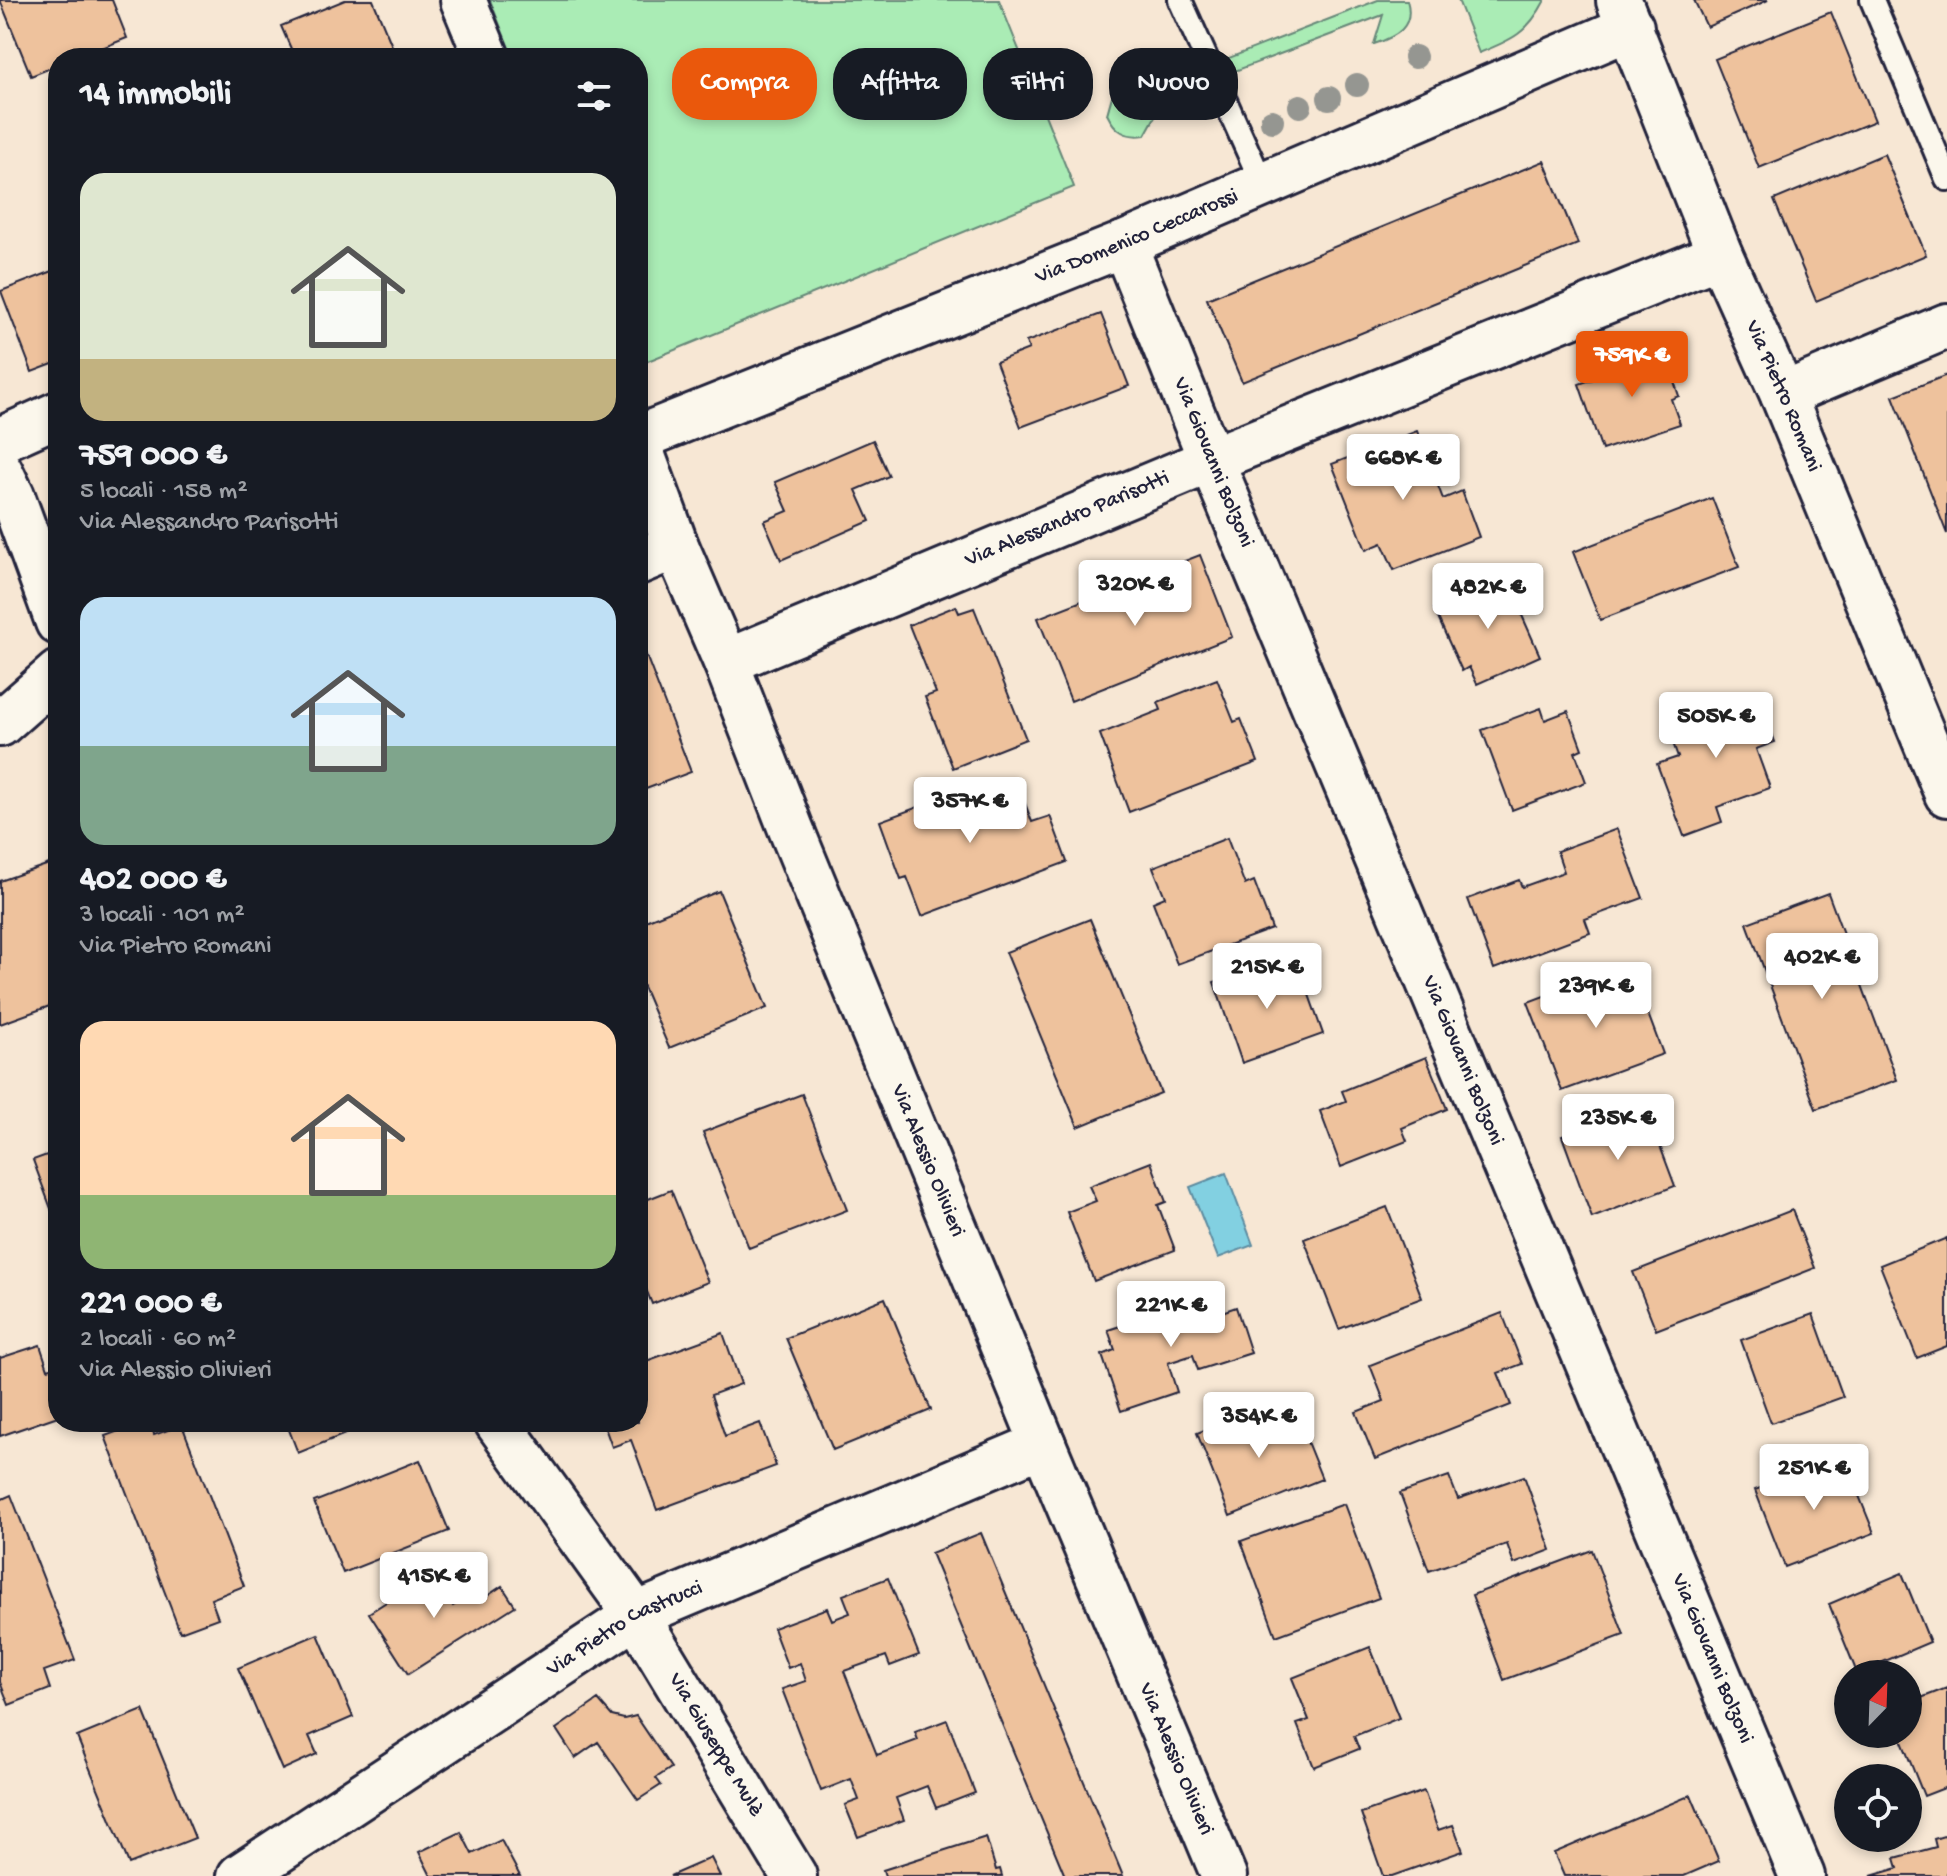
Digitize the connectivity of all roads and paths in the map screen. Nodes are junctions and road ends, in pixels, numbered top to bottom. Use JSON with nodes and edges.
{"nodes":[{"id":1,"x":463,"y":0,"type":"edge"},
{"id":2,"x":1180,"y":0,"type":"edge"},
{"id":3,"x":1872,"y":0,"type":"edge"},
{"id":4,"x":1625,"y":14,"type":"edge"},
{"id":5,"x":483,"y":48,"type":"edge"},
{"id":6,"x":1947,"y":179,"type":"edge"},
{"id":7,"x":1263,"y":185,"type":"junction"},
{"id":8,"x":1124,"y":244,"type":"junction"},
{"id":9,"x":1720,"y":255,"type":"junction"},
{"id":10,"x":1947,"y":326,"type":"edge"},
{"id":11,"x":1783,"y":395,"type":"junction"},
{"id":12,"x":48,"y":418,"type":"edge"},
{"id":13,"x":648,"y":437,"type":"edge"},
{"id":14,"x":0,"y":440,"type":"edge"},
{"id":15,"x":1211,"y":460,"type":"junction"},
{"id":16,"x":0,"y":471,"type":"edge"},
{"id":17,"x":648,"y":500,"type":"edge"},
{"id":18,"x":657,"y":554,"type":"edge"},
{"id":19,"x":48,"y":595,"type":"edge"},
{"id":20,"x":726,"y":662,"type":"junction"},
{"id":21,"x":48,"y":682,"type":"edge"},
{"id":22,"x":0,"y":724,"type":"edge"},
{"id":23,"x":1947,"y":794,"type":"edge"},
{"id":24,"x":504,"y":1432,"type":"edge"},
{"id":25,"x":1043,"y":1444,"type":"junction"},
{"id":26,"x":636,"y":1615,"type":"junction"},
{"id":27,"x":240,"y":1876,"type":"edge"},
{"id":28,"x":794,"y":1876,"type":"edge"},
{"id":29,"x":1224,"y":1876,"type":"edge"},
{"id":30,"x":1802,"y":1876,"type":"edge"}],
"edges":[{"from":1,"to":5,"type":"street"},
{"from":2,"to":7,"type":"lane"},
{"from":3,"to":6,"type":"lane"},
{"from":4,"to":7,"type":"street","name":"Via Domenico Ceccarossi"},
{"from":4,"to":9,"type":"street","name":"Via Pietro Romani"},
{"from":7,"to":8,"type":"street","name":"Via Domenico Ceccarossi"},
{"from":8,"to":13,"type":"street","name":"Via Domenico Ceccarossi"},
{"from":8,"to":15,"type":"street","name":"Via Giovanni Bolzoni"},
{"from":9,"to":11,"type":"street","name":"Via Pietro Romani"},
{"from":9,"to":15,"type":"street","name":"Via Alessandro Parisotti"},
{"from":10,"to":11,"type":"street"},
{"from":11,"to":23,"type":"street","name":"Via Pietro Romani"},
{"from":12,"to":14,"type":"street"},
{"from":15,"to":20,"type":"street","name":"Via Alessandro Parisotti"},
{"from":15,"to":30,"type":"street","name":"Via Giovanni Bolzoni"},
{"from":16,"to":19,"type":"street"},
{"from":17,"to":18,"type":"street","name":"Via Alessio Olivieri"},
{"from":18,"to":20,"type":"street","name":"Via Alessio Olivieri"},
{"from":20,"to":25,"type":"street","name":"Via Alessio Olivieri"},
{"from":21,"to":22,"type":"street"},
{"from":24,"to":26,"type":"street","name":"Via Giuseppe Mulè"},
{"from":25,"to":26,"type":"street","name":"Via Pietro Castrucci"},
{"from":25,"to":29,"type":"street","name":"Via Alessio Olivieri"},
{"from":26,"to":27,"type":"street","name":"Via Pietro Castrucci"},
{"from":26,"to":28,"type":"street","name":"Via Giuseppe Mulè"}]}
